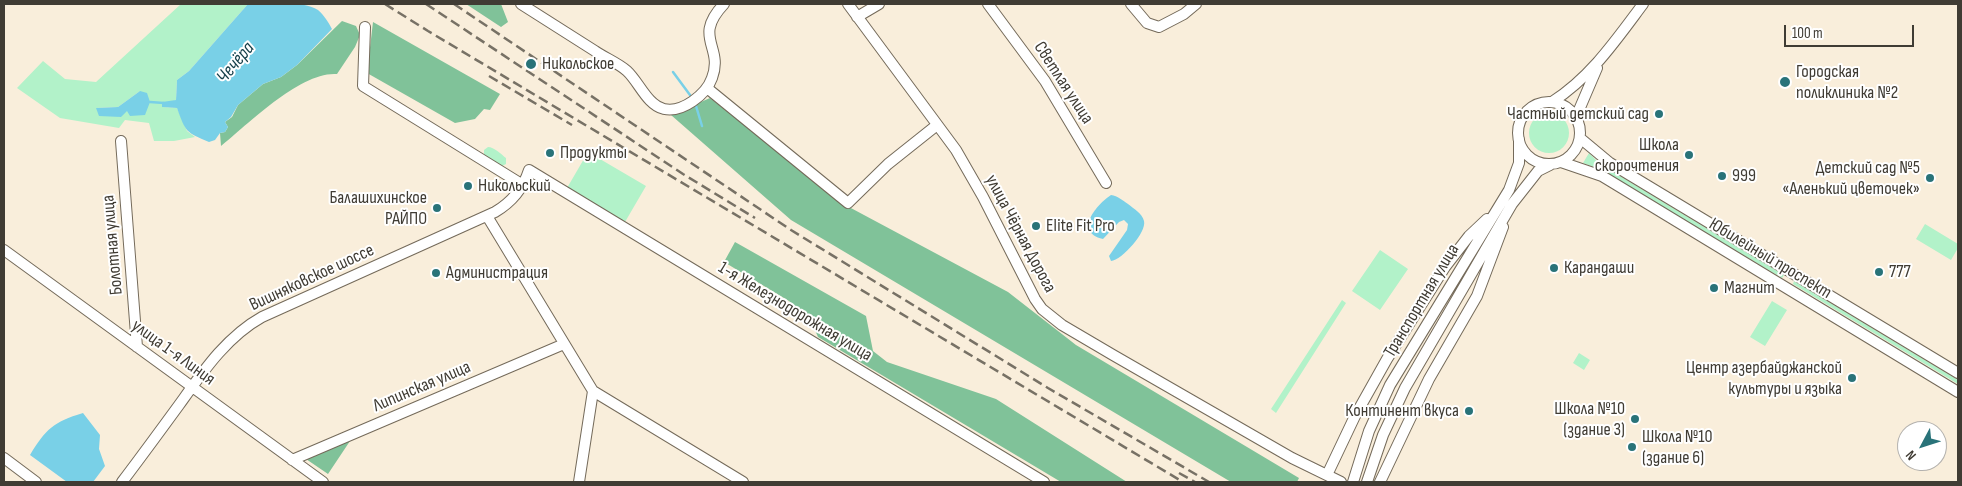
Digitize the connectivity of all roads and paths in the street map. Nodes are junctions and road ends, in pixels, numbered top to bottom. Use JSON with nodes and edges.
{"nodes":[{"id":1,"x":520,"y":4,"type":"edge"},
{"id":2,"x":724,"y":4,"type":"edge"},
{"id":3,"x":848,"y":4,"type":"edge"},
{"id":4,"x":879,"y":4,"type":"edge"},
{"id":5,"x":988,"y":4,"type":"edge"},
{"id":6,"x":1196,"y":4,"type":"edge"},
{"id":7,"x":1643,"y":4,"type":"edge"},
{"id":8,"x":1134,"y":7,"type":"edge"},
{"id":9,"x":857,"y":17,"type":"junction"},
{"id":10,"x":365,"y":27,"type":"dead end"},
{"id":11,"x":1599,"y":62,"type":"junction"},
{"id":12,"x":707,"y":88,"type":"junction"},
{"id":13,"x":1552,"y":102,"type":"junction"},
{"id":14,"x":1576,"y":117,"type":"junction"},
{"id":15,"x":937,"y":125,"type":"junction"},
{"id":16,"x":1580,"y":138,"type":"junction"},
{"id":17,"x":1518,"y":139,"type":"junction"},
{"id":18,"x":121,"y":141,"type":"dead end"},
{"id":19,"x":1555,"y":164,"type":"junction"},
{"id":20,"x":529,"y":170,"type":"joint"},
{"id":21,"x":1106,"y":183,"type":"dead end"},
{"id":22,"x":523,"y":185,"type":"junction"},
{"id":23,"x":1504,"y":208,"type":"junction"},
{"id":24,"x":487,"y":216,"type":"junction"},
{"id":25,"x":4,"y":250,"type":"edge"},
{"id":26,"x":564,"y":344,"type":"junction"},
{"id":27,"x":137,"y":347,"type":"junction"},
{"id":28,"x":1958,"y":373,"type":"edge"},
{"id":29,"x":192,"y":387,"type":"junction"},
{"id":30,"x":593,"y":391,"type":"junction"},
{"id":31,"x":1958,"y":392,"type":"edge"},
{"id":32,"x":4,"y":458,"type":"edge"},
{"id":33,"x":292,"y":460,"type":"junction"},
{"id":34,"x":1327,"y":475,"type":"junction"},
{"id":35,"x":36,"y":482,"type":"edge"},
{"id":36,"x":122,"y":482,"type":"edge"},
{"id":37,"x":321,"y":482,"type":"edge"},
{"id":38,"x":579,"y":482,"type":"edge"},
{"id":39,"x":743,"y":482,"type":"edge"},
{"id":40,"x":1044,"y":482,"type":"edge"},
{"id":41,"x":1341,"y":482,"type":"edge"},
{"id":42,"x":1353,"y":482,"type":"edge"},
{"id":43,"x":1367,"y":482,"type":"edge"},
{"id":44,"x":1380,"y":482,"type":"edge"}],
"edges":[{"from":1,"to":12,"type":"street"},
{"from":2,"to":12,"type":"street"},
{"from":3,"to":9,"type":"street","name":"улица Чёрная Дорога"},
{"from":4,"to":9,"type":"street"},
{"from":5,"to":21,"type":"street","name":"Светлая улица"},
{"from":6,"to":8,"type":"street"},
{"from":7,"to":11,"type":"street"},
{"from":9,"to":15,"type":"street","name":"улица Чёрная Дорога"},
{"from":10,"to":22,"type":"street"},
{"from":11,"to":13,"type":"street"},
{"from":11,"to":14,"type":"street"},
{"from":12,"to":15,"type":"street"},
{"from":13,"to":14,"type":"street"},
{"from":13,"to":17,"type":"street"},
{"from":14,"to":16,"type":"street"},
{"from":15,"to":34,"type":"street","name":"улица Чёрная Дорога"},
{"from":16,"to":19,"type":"street"},
{"from":16,"to":28,"type":"street","name":"Юбилейный проспект"},
{"from":17,"to":19,"type":"street"},
{"from":17,"to":23,"type":"street","name":"Транспортная улица"},
{"from":18,"to":27,"type":"street","name":"Болотная улица"},
{"from":19,"to":23,"type":"street","name":"Транспортная улица"},
{"from":19,"to":31,"type":"street","name":"Юбилейный проспект"},
{"from":20,"to":22,"type":"street","name":"Вишняковское шоссе"},
{"from":20,"to":40,"type":"street","name":"1-я Железнодорожная улица"},
{"from":22,"to":24,"type":"street","name":"Вишняковское шоссе"},
{"from":23,"to":34,"type":"street"},
{"from":23,"to":42,"type":"street","name":"Транспортная улица"},
{"from":23,"to":43,"type":"street","name":"Транспортная улица"},
{"from":23,"to":44,"type":"street"},
{"from":24,"to":26,"type":"street"},
{"from":24,"to":29,"type":"street","name":"Вишняковское шоссе"},
{"from":25,"to":27,"type":"street","name":"улица 1-я Линия"},
{"from":26,"to":30,"type":"street"},
{"from":26,"to":33,"type":"street","name":"Липинская улица"},
{"from":27,"to":29,"type":"street","name":"улица 1-я Линия"},
{"from":29,"to":33,"type":"street","name":"улица 1-я Линия"},
{"from":29,"to":36,"type":"street","name":"Вишняковское шоссе"},
{"from":30,"to":38,"type":"street"},
{"from":30,"to":39,"type":"street"},
{"from":32,"to":35,"type":"street"},
{"from":33,"to":37,"type":"street","name":"улица 1-я Линия"},
{"from":34,"to":41,"type":"street","name":"улица Чёрная Дорога"}]}
